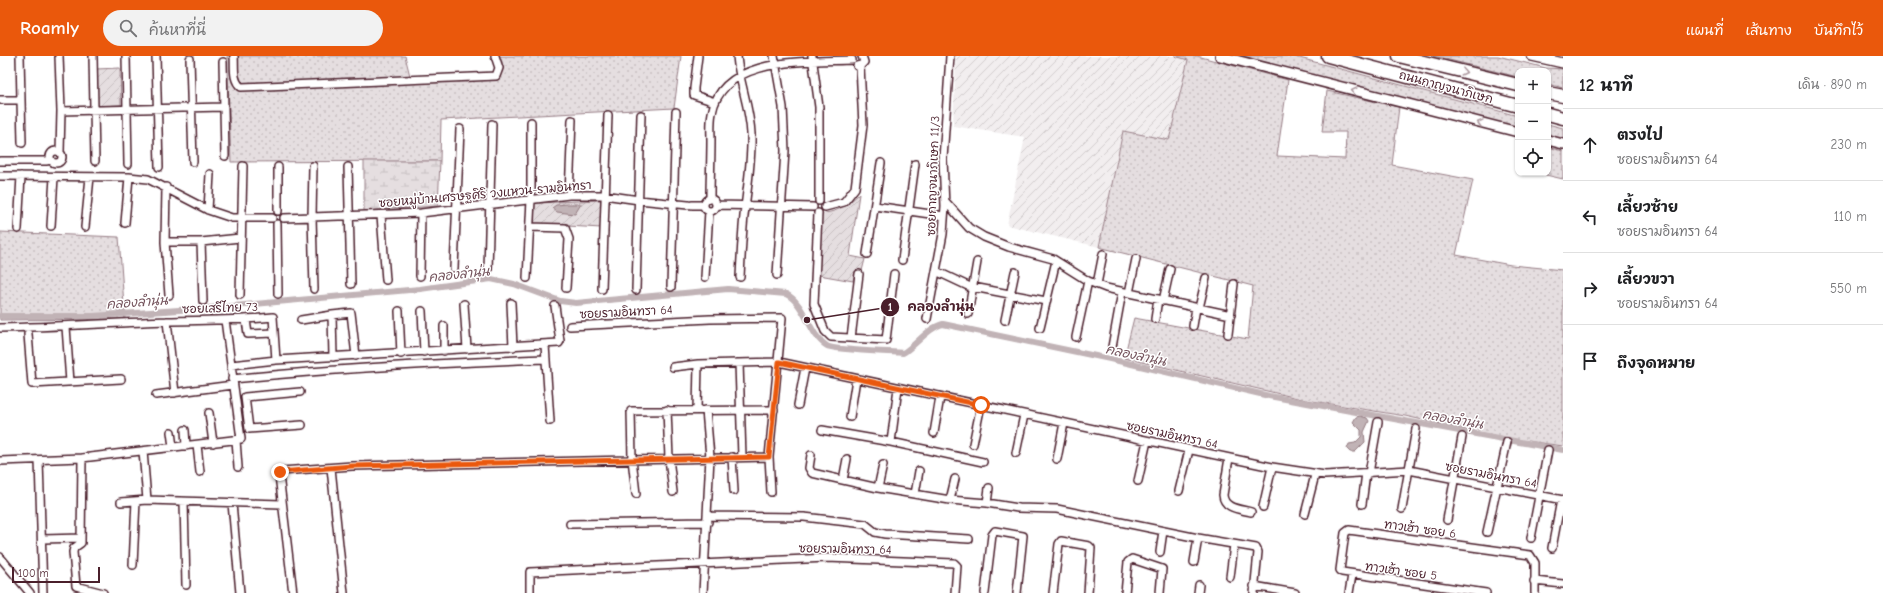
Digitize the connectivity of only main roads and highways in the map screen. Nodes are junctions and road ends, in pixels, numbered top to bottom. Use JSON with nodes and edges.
{"nodes":[{"id":1,"x":1220,"y":56,"type":"edge"},
{"id":2,"x":1328,"y":56,"type":"edge"},
{"id":3,"x":1399,"y":56,"type":"edge"},
{"id":4,"x":1532,"y":56,"type":"edge"},
{"id":5,"x":1563,"y":63,"type":"edge"},
{"id":6,"x":1515,"y":84,"type":"edge"},
{"id":7,"x":1551,"y":94,"type":"edge"},
{"id":8,"x":1563,"y":96,"type":"edge"},
{"id":9,"x":1515,"y":105,"type":"edge"},
{"id":10,"x":1551,"y":115,"type":"edge"},
{"id":11,"x":1563,"y":118,"type":"edge"},
{"id":12,"x":1515,"y":131,"type":"edge"},
{"id":13,"x":1551,"y":141,"type":"edge"},
{"id":14,"x":1563,"y":144,"type":"edge"}],
"edges":[{"from":12,"to":1,"type":"main road","one_way":true},
{"from":2,"to":9,"type":"highway","name":"ถนนกาญจนาภิเษก"},
{"from":3,"to":6,"type":"highway","name":"ถนนกาญจนาภิเษก","one_way":true},
{"from":4,"to":5,"type":"main road"},
{"from":7,"to":8,"type":"highway"},
{"from":10,"to":11,"type":"highway"},
{"from":13,"to":14,"type":"main road"}]}
